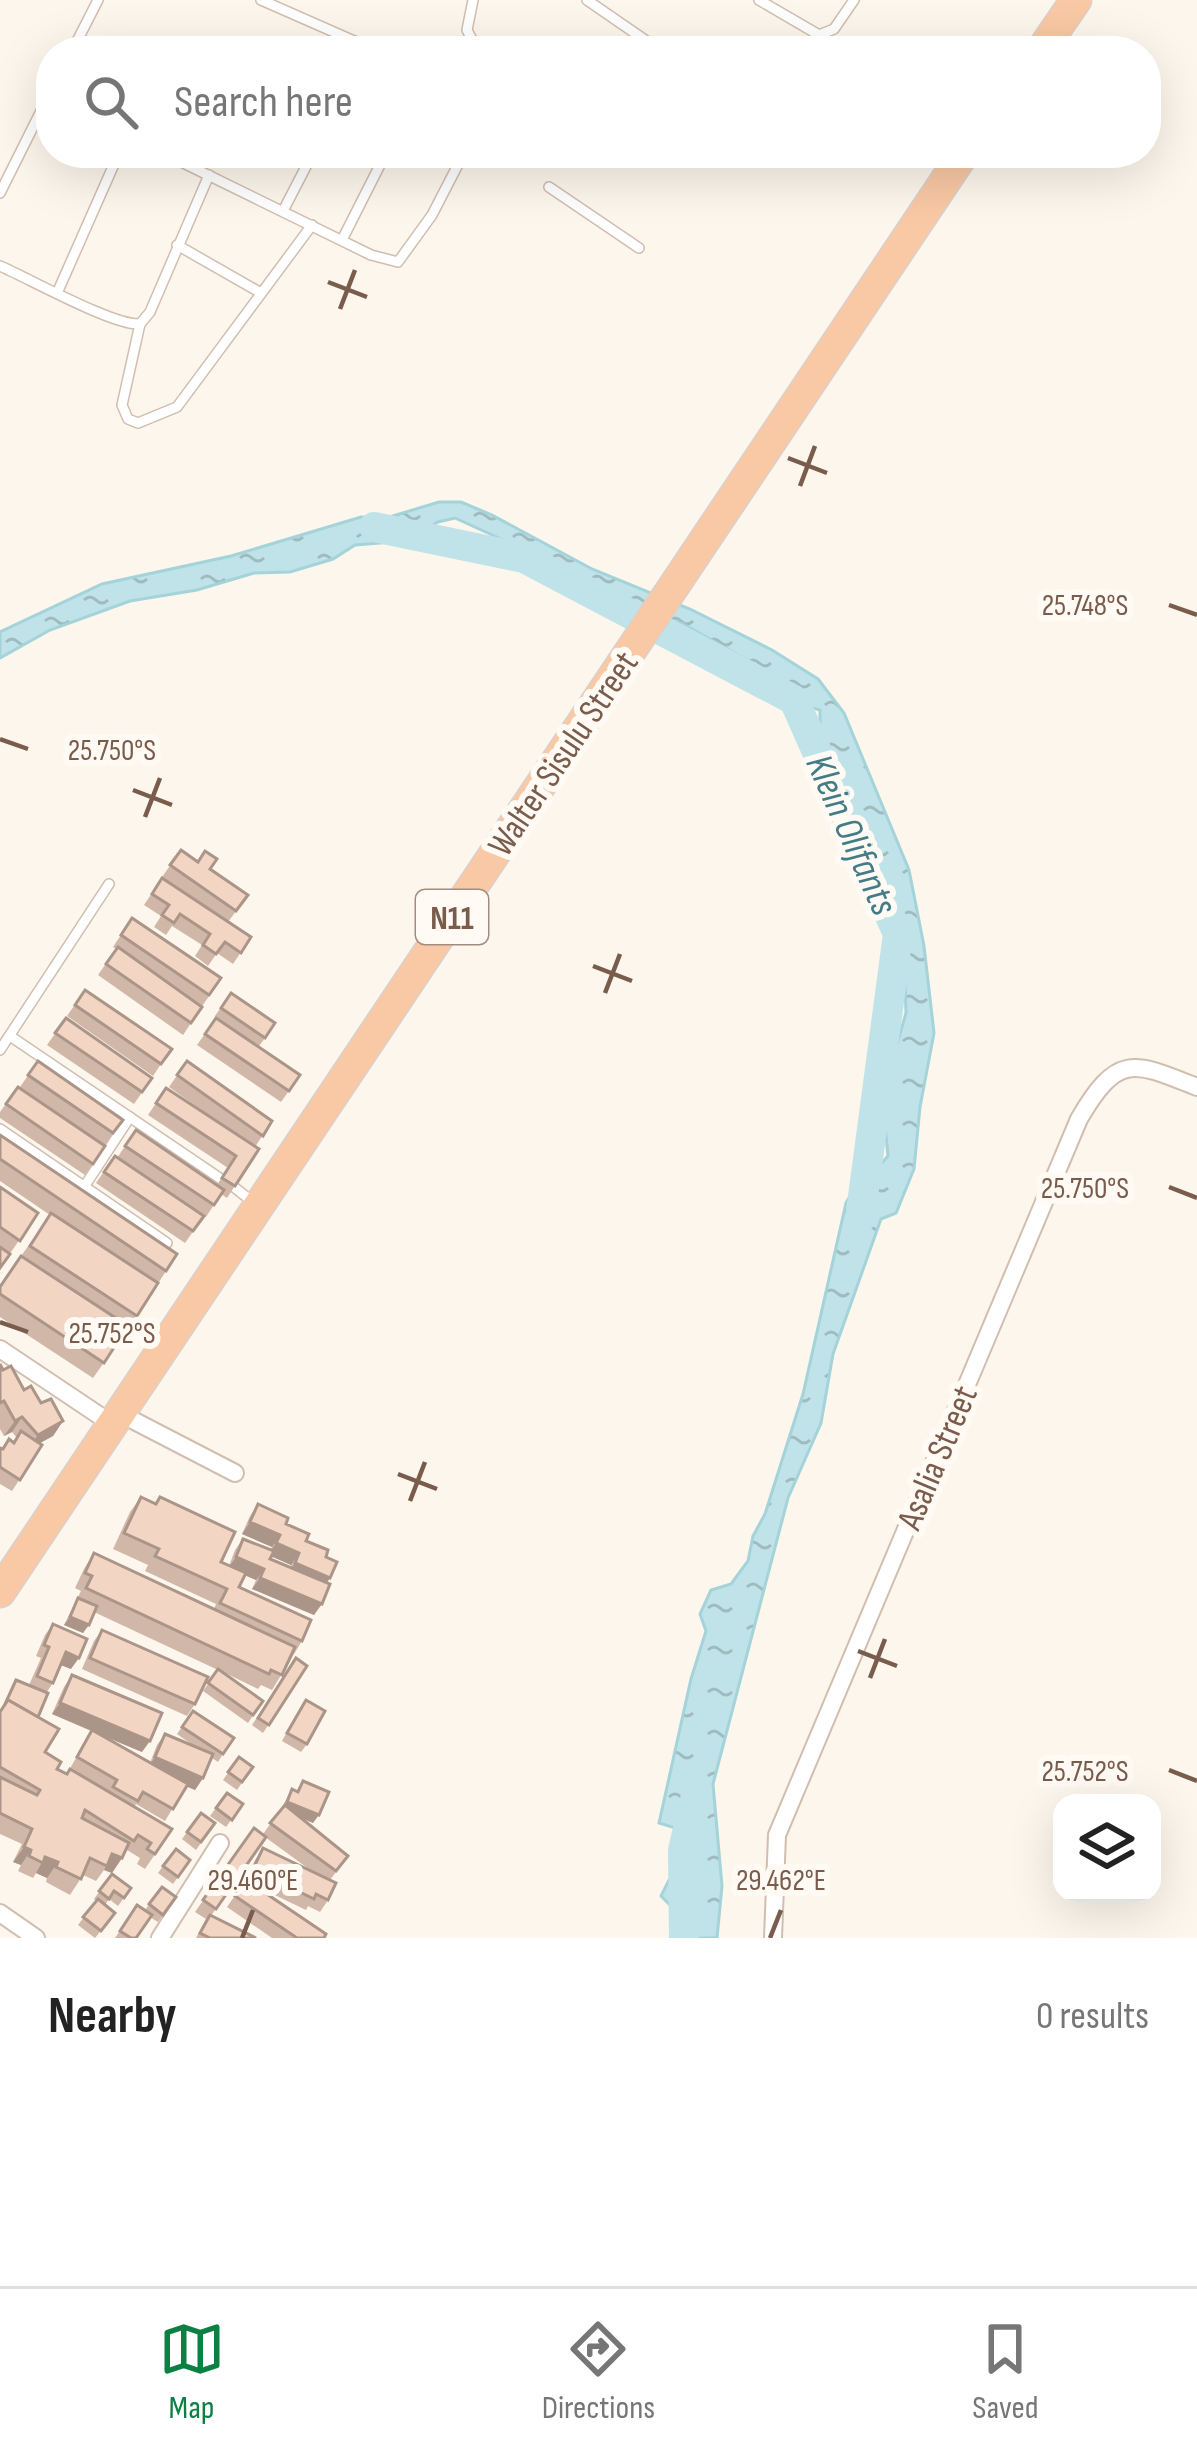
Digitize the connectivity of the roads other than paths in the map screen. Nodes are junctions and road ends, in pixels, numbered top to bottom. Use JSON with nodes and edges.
{"nodes":[{"id":1,"x":98,"y":0,"type":"edge"},
{"id":2,"x":261,"y":0,"type":"edge"},
{"id":3,"x":473,"y":0,"type":"edge"},
{"id":4,"x":587,"y":0,"type":"edge"},
{"id":5,"x":759,"y":0,"type":"edge"},
{"id":6,"x":854,"y":0,"type":"edge"},
{"id":7,"x":1056,"y":0,"type":"edge"},
{"id":8,"x":1076,"y":0,"type":"edge"},
{"id":9,"x":80,"y":36,"type":"edge"},
{"id":10,"x":341,"y":36,"type":"edge"},
{"id":11,"x":470,"y":36,"type":"edge"},
{"id":12,"x":639,"y":36,"type":"edge"},
{"id":13,"x":1036,"y":36,"type":"edge"},
{"id":14,"x":1051,"y":36,"type":"edge"},
{"id":15,"x":36,"y":123,"type":"edge"},
{"id":16,"x":112,"y":168,"type":"edge"},
{"id":17,"x":193,"y":168,"type":"edge"},
{"id":18,"x":305,"y":168,"type":"edge"},
{"id":19,"x":378,"y":168,"type":"edge"},
{"id":20,"x":456,"y":168,"type":"edge"},
{"id":21,"x":954,"y":168,"type":"edge"},
{"id":22,"x":209,"y":176,"type":"junction"},
{"id":23,"x":548,"y":187,"type":"dead end"},
{"id":24,"x":0,"y":193,"type":"edge"},
{"id":25,"x":283,"y":211,"type":"junction"},
{"id":26,"x":311,"y":225,"type":"junction"},
{"id":27,"x":342,"y":240,"type":"junction"},
{"id":28,"x":177,"y":245,"type":"junction"},
{"id":29,"x":639,"y":248,"type":"dead end"},
{"id":30,"x":0,"y":266,"type":"edge"},
{"id":31,"x":58,"y":291,"type":"junction"},
{"id":32,"x":261,"y":293,"type":"junction"},
{"id":33,"x":140,"y":324,"type":"junction"},
{"id":34,"x":109,"y":884,"type":"dead end"},
{"id":35,"x":10,"y":1036,"type":"junction"},
{"id":36,"x":0,"y":1050,"type":"edge"},
{"id":37,"x":1197,"y":1087,"type":"edge"},
{"id":38,"x":130,"y":1117,"type":"junction"},
{"id":39,"x":0,"y":1129,"type":"edge"},
{"id":40,"x":221,"y":1179,"type":"edge"},
{"id":41,"x":84,"y":1187,"type":"junction"},
{"id":42,"x":167,"y":1243,"type":"edge"},
{"id":43,"x":0,"y":1349,"type":"edge"},
{"id":44,"x":115,"y":1419,"type":"junction"},
{"id":45,"x":235,"y":1473,"type":"dead end"},
{"id":46,"x":0,"y":1592,"type":"edge"},
{"id":47,"x":220,"y":1843,"type":"dead end"},
{"id":48,"x":0,"y":1913,"type":"edge"},
{"id":49,"x":36,"y":1938,"type":"edge"},
{"id":50,"x":160,"y":1938,"type":"edge"},
{"id":51,"x":772,"y":1938,"type":"edge"}],
"edges":[{"from":1,"to":9,"type":"lane"},
{"from":2,"to":10,"type":"lane"},
{"from":3,"to":11,"type":"lane"},
{"from":4,"to":12,"type":"lane"},
{"from":5,"to":6,"type":"lane"},
{"from":7,"to":13,"type":"highway"},
{"from":8,"to":14,"type":"highway"},
{"from":15,"to":24,"type":"lane"},
{"from":16,"to":31,"type":"lane"},
{"from":17,"to":22,"type":"lane"},
{"from":18,"to":25,"type":"lane"},
{"from":19,"to":27,"type":"lane"},
{"from":20,"to":27,"type":"lane"},
{"from":21,"to":44,"type":"highway","name":"Walter Sisulu Street","number":"N11"},
{"from":22,"to":25,"type":"lane"},
{"from":22,"to":28,"type":"lane"},
{"from":23,"to":29,"type":"lane"},
{"from":25,"to":26,"type":"lane"},
{"from":26,"to":27,"type":"lane"},
{"from":26,"to":32,"type":"lane"},
{"from":28,"to":32,"type":"lane"},
{"from":28,"to":33,"type":"lane"},
{"from":30,"to":31,"type":"lane"},
{"from":31,"to":33,"type":"lane"},
{"from":32,"to":33,"type":"lane"},
{"from":34,"to":35,"type":"lane"},
{"from":35,"to":36,"type":"lane"},
{"from":35,"to":38,"type":"lane"},
{"from":37,"to":51,"type":"street","name":"Asalia Street"},
{"from":38,"to":40,"type":"lane"},
{"from":38,"to":41,"type":"lane"},
{"from":39,"to":41,"type":"lane"},
{"from":41,"to":42,"type":"lane"},
{"from":43,"to":44,"type":"street"},
{"from":44,"to":45,"type":"street"},
{"from":44,"to":46,"type":"highway","name":"Walter Sisulu Street","number":"N11"},
{"from":47,"to":50,"type":"street"},
{"from":48,"to":49,"type":"street"}]}
